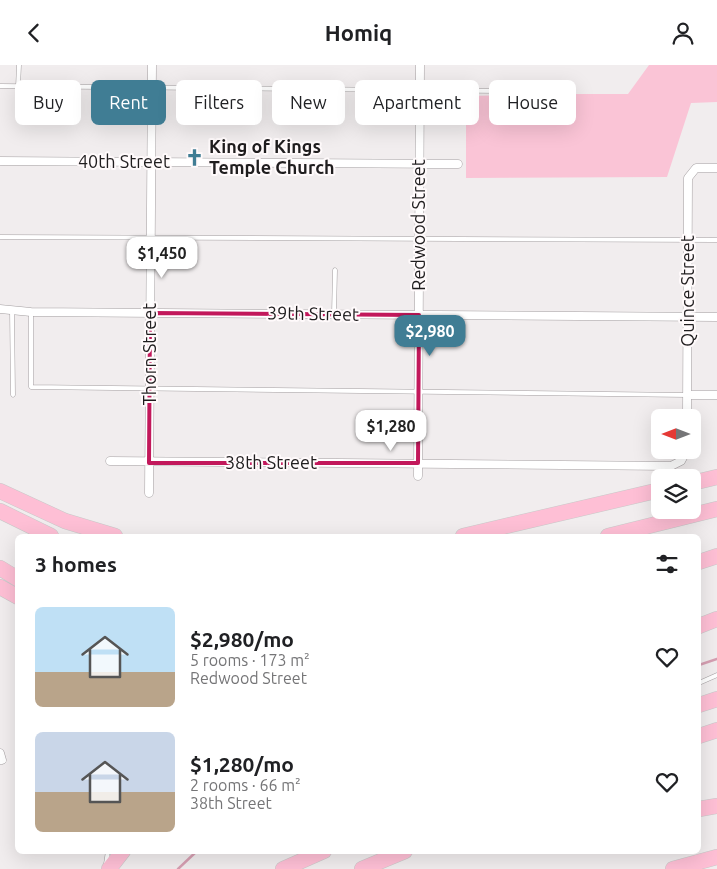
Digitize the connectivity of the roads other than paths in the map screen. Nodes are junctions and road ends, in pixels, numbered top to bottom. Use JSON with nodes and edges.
{"nodes":[{"id":1,"x":19,"y":65,"type":"edge"},
{"id":2,"x":152,"y":65,"type":"edge"},
{"id":3,"x":420,"y":65,"type":"edge"},
{"id":4,"x":18,"y":80,"type":"edge"},
{"id":5,"x":152,"y":80,"type":"edge"},
{"id":6,"x":420,"y":80,"type":"edge"},
{"id":7,"x":0,"y":87,"type":"edge"},
{"id":8,"x":15,"y":87,"type":"edge"},
{"id":9,"x":166,"y":88,"type":"edge"},
{"id":10,"x":355,"y":90,"type":"edge"},
{"id":11,"x":152,"y":125,"type":"edge"},
{"id":12,"x":420,"y":125,"type":"edge"},
{"id":13,"x":0,"y":161,"type":"edge"},
{"id":14,"x":152,"y":162,"type":"junction"},
{"id":15,"x":420,"y":164,"type":"junction"},
{"id":16,"x":458,"y":164,"type":"dead end"},
{"id":17,"x":717,"y":168,"type":"edge"},
{"id":18,"x":0,"y":237,"type":"edge"},
{"id":19,"x":151,"y":238,"type":"junction"},
{"id":20,"x":419,"y":239,"type":"junction"},
{"id":21,"x":688,"y":240,"type":"junction"},
{"id":22,"x":717,"y":240,"type":"edge"},
{"id":23,"x":335,"y":270,"type":"dead end"},
{"id":24,"x":0,"y":309,"type":"edge"},
{"id":25,"x":12,"y":310,"type":"junction"},
{"id":26,"x":31,"y":312,"type":"junction"},
{"id":27,"x":150,"y":313,"type":"junction"},
{"id":28,"x":334,"y":314,"type":"junction"},
{"id":29,"x":419,"y":315,"type":"junction"},
{"id":30,"x":687,"y":317,"type":"junction"},
{"id":31,"x":717,"y":317,"type":"edge"},
{"id":32,"x":150,"y":389,"type":"junction"},
{"id":33,"x":418,"y":392,"type":"junction"},
{"id":34,"x":13,"y":395,"type":"dead end"},
{"id":35,"x":687,"y":395,"type":"junction"},
{"id":36,"x":717,"y":395,"type":"edge"},
{"id":37,"x":687,"y":409,"type":"edge"},
{"id":38,"x":682,"y":459,"type":"edge"},
{"id":39,"x":110,"y":461,"type":"dead end"},
{"id":40,"x":149,"y":463,"type":"junction"},
{"id":41,"x":418,"y":463,"type":"junction"},
{"id":42,"x":418,"y":475,"type":"dead end"},
{"id":43,"x":717,"y":477,"type":"edge"},
{"id":44,"x":701,"y":481,"type":"edge"},
{"id":45,"x":0,"y":491,"type":"edge"},
{"id":46,"x":651,"y":492,"type":"edge"},
{"id":47,"x":149,"y":493,"type":"dead end"},
{"id":48,"x":717,"y":509,"type":"edge"},
{"id":49,"x":0,"y":511,"type":"edge"},
{"id":50,"x":47,"y":534,"type":"edge"},
{"id":51,"x":108,"y":534,"type":"edge"},
{"id":52,"x":472,"y":534,"type":"edge"},
{"id":53,"x":616,"y":534,"type":"edge"},
{"id":54,"x":717,"y":556,"type":"edge"},
{"id":55,"x":701,"y":560,"type":"edge"},
{"id":56,"x":0,"y":567,"type":"edge"},
{"id":57,"x":15,"y":577,"type":"edge"},
{"id":58,"x":0,"y":587,"type":"edge"},
{"id":59,"x":15,"y":595,"type":"edge"},
{"id":60,"x":717,"y":619,"type":"edge"},
{"id":61,"x":701,"y":625,"type":"edge"},
{"id":62,"x":717,"y":675,"type":"edge"},
{"id":63,"x":701,"y":682,"type":"edge"},
{"id":64,"x":717,"y":699,"type":"edge"},
{"id":65,"x":701,"y":704,"type":"edge"},
{"id":66,"x":717,"y":730,"type":"edge"},
{"id":67,"x":701,"y":735,"type":"edge"},
{"id":68,"x":717,"y":806,"type":"edge"},
{"id":69,"x":701,"y":809,"type":"edge"},
{"id":70,"x":108,"y":854,"type":"edge"},
{"id":71,"x":121,"y":854,"type":"edge"},
{"id":72,"x":317,"y":854,"type":"edge"},
{"id":73,"x":398,"y":854,"type":"edge"},
{"id":74,"x":717,"y":857,"type":"edge"},
{"id":75,"x":105,"y":869,"type":"edge"},
{"id":76,"x":109,"y":869,"type":"edge"},
{"id":77,"x":283,"y":869,"type":"edge"},
{"id":78,"x":362,"y":869,"type":"edge"},
{"id":79,"x":673,"y":869,"type":"edge"}],
"edges":[{"from":1,"to":4,"type":"lane"},
{"from":2,"to":5,"type":"street","name":"Thorn Street"},
{"from":3,"to":6,"type":"street","name":"Redwood Street"},
{"from":7,"to":8,"type":"lane"},
{"from":9,"to":10,"type":"lane"},
{"from":11,"to":14,"type":"street","name":"Thorn Street"},
{"from":12,"to":15,"type":"street","name":"Redwood Street"},
{"from":13,"to":14,"type":"street","name":"40th Street"},
{"from":14,"to":15,"type":"street","name":"40th Street"},
{"from":14,"to":19,"type":"street","name":"Thorn Street"},
{"from":15,"to":16,"type":"street","name":"40th Street"},
{"from":15,"to":20,"type":"street","name":"Redwood Street"},
{"from":17,"to":21,"type":"street","name":"Quince Street"},
{"from":18,"to":19,"type":"lane"},
{"from":19,"to":20,"type":"lane"},
{"from":19,"to":27,"type":"street","name":"Thorn Street"},
{"from":20,"to":21,"type":"lane"},
{"from":20,"to":29,"type":"street","name":"Redwood Street"},
{"from":21,"to":22,"type":"lane"},
{"from":21,"to":30,"type":"street","name":"Quince Street"},
{"from":23,"to":28,"type":"lane"},
{"from":24,"to":25,"type":"street","name":"39th Street"},
{"from":25,"to":26,"type":"street","name":"39th Street"},
{"from":25,"to":34,"type":"lane"},
{"from":26,"to":27,"type":"street","name":"39th Street"},
{"from":26,"to":32,"type":"lane"},
{"from":27,"to":28,"type":"street","name":"39th Street"},
{"from":27,"to":32,"type":"street","name":"Thorn Street"},
{"from":28,"to":29,"type":"street","name":"39th Street"},
{"from":29,"to":30,"type":"street","name":"39th Street"},
{"from":29,"to":33,"type":"street","name":"Redwood Street"},
{"from":30,"to":31,"type":"street","name":"39th Street"},
{"from":30,"to":35,"type":"street","name":"Quince Street"},
{"from":32,"to":33,"type":"lane"},
{"from":32,"to":40,"type":"street","name":"Thorn Street"},
{"from":33,"to":35,"type":"lane"},
{"from":33,"to":41,"type":"street","name":"Redwood Street"},
{"from":35,"to":36,"type":"street"},
{"from":35,"to":37,"type":"street","name":"Quince Street"},
{"from":38,"to":41,"type":"street","name":"38th Street"},
{"from":39,"to":40,"type":"street","name":"38th Street"},
{"from":40,"to":41,"type":"street","name":"38th Street"},
{"from":40,"to":47,"type":"street","name":"Thorn Street"},
{"from":41,"to":42,"type":"street","name":"Redwood Street"},
{"from":43,"to":44,"type":"highway"},
{"from":45,"to":51,"type":"highway"},
{"from":46,"to":52,"type":"highway"},
{"from":48,"to":53,"type":"highway"},
{"from":49,"to":50,"type":"highway"},
{"from":54,"to":55,"type":"highway"},
{"from":56,"to":57,"type":"highway"},
{"from":58,"to":59,"type":"highway"},
{"from":60,"to":61,"type":"highway"},
{"from":62,"to":63,"type":"lane"},
{"from":64,"to":65,"type":"highway"},
{"from":66,"to":67,"type":"highway"},
{"from":68,"to":69,"type":"highway"},
{"from":70,"to":75,"type":"lane"},
{"from":71,"to":76,"type":"highway"},
{"from":72,"to":77,"type":"highway"},
{"from":73,"to":78,"type":"highway"},
{"from":74,"to":79,"type":"highway"}]}
